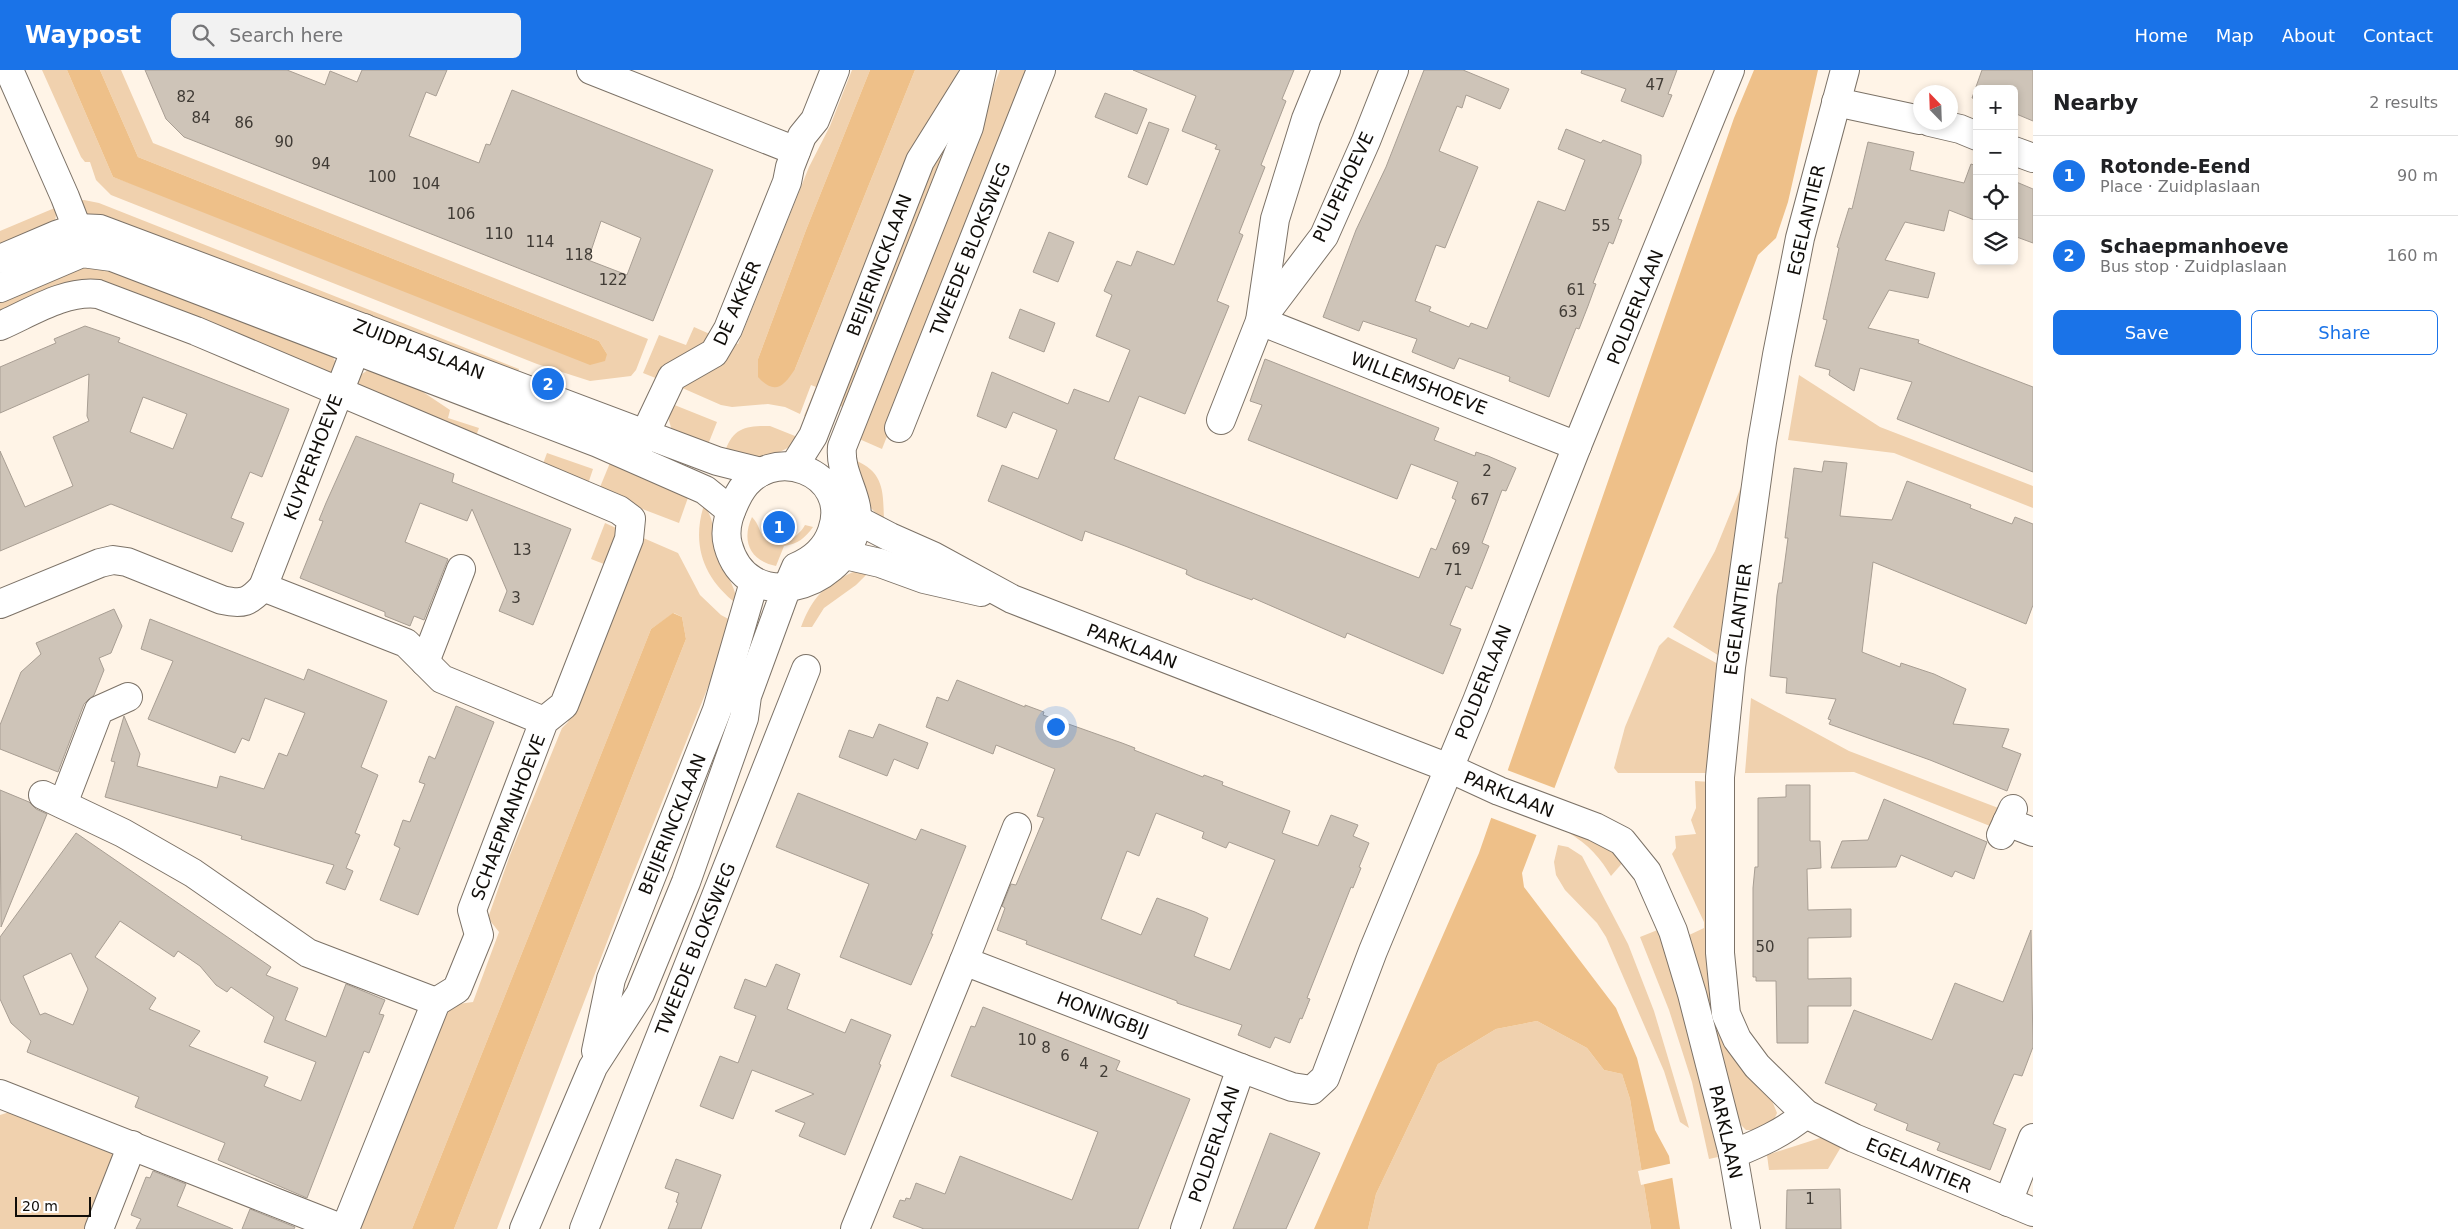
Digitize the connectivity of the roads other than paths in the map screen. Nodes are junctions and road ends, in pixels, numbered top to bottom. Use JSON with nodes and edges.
{"nodes":[{"id":1,"x":9,"y":70,"type":"edge"},
{"id":2,"x":591,"y":70,"type":"edge"},
{"id":3,"x":834,"y":70,"type":"edge"},
{"id":4,"x":976,"y":70,"type":"edge"},
{"id":5,"x":982,"y":70,"type":"edge"},
{"id":6,"x":1041,"y":70,"type":"edge"},
{"id":7,"x":1326,"y":70,"type":"edge"},
{"id":8,"x":1394,"y":70,"type":"edge"},
{"id":9,"x":1730,"y":70,"type":"edge"},
{"id":10,"x":1845,"y":70,"type":"edge"},
{"id":11,"x":1836,"y":102,"type":"junction"},
{"id":12,"x":1913,"y":118,"type":"edge"},
{"id":13,"x":1958,"y":129,"type":"edge"},
{"id":14,"x":1973,"y":134,"type":"edge"},
{"id":15,"x":796,"y":151,"type":"junction"},
{"id":16,"x":2018,"y":152,"type":"edge"},
{"id":17,"x":2033,"y":158,"type":"edge"},
{"id":18,"x":80,"y":241,"type":"junction"},
{"id":19,"x":0,"y":259,"type":"edge"},
{"id":20,"x":0,"y":288,"type":"edge"},
{"id":21,"x":1260,"y":321,"type":"junction"},
{"id":22,"x":0,"y":326,"type":"edge"},
{"id":23,"x":359,"y":340,"type":"junction"},
{"id":24,"x":338,"y":391,"type":"junction"},
{"id":25,"x":1221,"y":420,"type":"dead end"},
{"id":26,"x":899,"y":428,"type":"dead end"},
{"id":27,"x":644,"y":433,"type":"junction"},
{"id":28,"x":1577,"y":446,"type":"junction"},
{"id":29,"x":633,"y":459,"type":"junction"},
{"id":30,"x":794,"y":466,"type":"junction"},
{"id":31,"x":761,"y":472,"type":"junction"},
{"id":32,"x":731,"y":512,"type":"junction"},
{"id":33,"x":846,"y":514,"type":"junction"},
{"id":34,"x":845,"y":555,"type":"junction"},
{"id":35,"x":462,"y":569,"type":"dead end"},
{"id":36,"x":754,"y":582,"type":"junction"},
{"id":37,"x":799,"y":584,"type":"junction"},
{"id":38,"x":263,"y":587,"type":"junction"},
{"id":39,"x":1012,"y":599,"type":"junction"},
{"id":40,"x":0,"y":604,"type":"edge"},
{"id":41,"x":425,"y":662,"type":"junction"},
{"id":42,"x":806,"y":669,"type":"dead end"},
{"id":43,"x":128,"y":697,"type":"dead end"},
{"id":44,"x":544,"y":721,"type":"junction"},
{"id":45,"x":1449,"y":768,"type":"junction"},
{"id":46,"x":2007,"y":822,"type":"dead end"},
{"id":47,"x":1016,"y":827,"type":"dead end"},
{"id":48,"x":2033,"y":832,"type":"edge"},
{"id":49,"x":964,"y":961,"type":"junction"},
{"id":50,"x":436,"y":1002,"type":"junction"},
{"id":51,"x":593,"y":1066,"type":"junction"},
{"id":52,"x":1241,"y":1068,"type":"junction"},
{"id":53,"x":0,"y":1094,"type":"edge"},
{"id":54,"x":1806,"y":1114,"type":"junction"},
{"id":55,"x":2033,"y":1138,"type":"edge"},
{"id":56,"x":132,"y":1145,"type":"junction"},
{"id":57,"x":1733,"y":1154,"type":"junction"},
{"id":58,"x":2008,"y":1202,"type":"junction"},
{"id":59,"x":2033,"y":1212,"type":"edge"},
{"id":60,"x":99,"y":1229,"type":"edge"},
{"id":61,"x":344,"y":1229,"type":"edge"},
{"id":62,"x":524,"y":1229,"type":"edge"},
{"id":63,"x":584,"y":1229,"type":"edge"},
{"id":64,"x":855,"y":1229,"type":"edge"},
{"id":65,"x":1185,"y":1229,"type":"edge"},
{"id":66,"x":1746,"y":1229,"type":"edge"}],
"edges":[{"from":1,"to":18,"type":"street"},
{"from":2,"to":15,"type":"street"},
{"from":3,"to":15,"type":"street","name":"DE AKKER"},
{"from":4,"to":30,"type":"street","name":"BEIJERINCKLAAN"},
{"from":5,"to":33,"type":"street","name":"BEIJERINCKLAAN"},
{"from":6,"to":26,"type":"street","name":"TWEEDE BLOKSWEG"},
{"from":7,"to":21,"type":"street","name":"PULPEHOEVE"},
{"from":8,"to":21,"type":"street","name":"PULPEHOEVE"},
{"from":9,"to":28,"type":"street","name":"POLDERLAAN"},
{"from":10,"to":11,"type":"street","name":"EGELANTIER"},
{"from":11,"to":12,"type":"street"},
{"from":11,"to":54,"type":"street","name":"EGELANTIER"},
{"from":13,"to":14,"type":"street"},
{"from":15,"to":27,"type":"street","name":"DE AKKER"},
{"from":16,"to":17,"type":"street"},
{"from":18,"to":19,"type":"street","name":"ZUIDPLASLAAN"},
{"from":18,"to":20,"type":"street","name":"ZUIDPLASLAAN"},
{"from":18,"to":23,"type":"street","name":"ZUIDPLASLAAN"},
{"from":21,"to":25,"type":"street","name":"PULPEHOEVE"},
{"from":21,"to":28,"type":"street","name":"WILLEMSHOEVE"},
{"from":22,"to":24,"type":"street"},
{"from":23,"to":24,"type":"street","name":"KUYPERHOEVE"},
{"from":23,"to":27,"type":"street","name":"ZUIDPLASLAAN"},
{"from":23,"to":29,"type":"street","name":"ZUIDPLASLAAN"},
{"from":24,"to":38,"type":"street","name":"KUYPERHOEVE"},
{"from":24,"to":44,"type":"street","name":"SCHAEPMANHOEVE"},
{"from":27,"to":29,"type":"street","name":"DE AKKER"},
{"from":27,"to":31,"type":"street","name":"ZUIDPLASLAAN"},
{"from":28,"to":45,"type":"street","name":"POLDERLAAN"},
{"from":29,"to":32,"type":"street","name":"ZUIDPLASLAAN"},
{"from":30,"to":31,"type":"street"},
{"from":30,"to":33,"type":"street"},
{"from":31,"to":32,"type":"street"},
{"from":32,"to":36,"type":"street"},
{"from":33,"to":34,"type":"street"},
{"from":33,"to":37,"type":"street"},
{"from":33,"to":39,"type":"street","name":"PARKLAAN"},
{"from":34,"to":37,"type":"street"},
{"from":34,"to":39,"type":"street","name":"PARKLAAN"},
{"from":35,"to":41,"type":"street"},
{"from":36,"to":37,"type":"street"},
{"from":36,"to":51,"type":"street","name":"BEIJERINCKLAAN"},
{"from":37,"to":51,"type":"street","name":"BEIJERINCKLAAN"},
{"from":38,"to":40,"type":"street"},
{"from":38,"to":41,"type":"street"},
{"from":39,"to":45,"type":"street","name":"PARKLAAN"},
{"from":41,"to":44,"type":"street"},
{"from":42,"to":63,"type":"street","name":"TWEEDE BLOKSWEG"},
{"from":43,"to":50,"type":"street"},
{"from":44,"to":50,"type":"street","name":"SCHAEPMANHOEVE"},
{"from":45,"to":52,"type":"street","name":"POLDERLAAN"},
{"from":45,"to":57,"type":"street","name":"PARKLAAN"},
{"from":46,"to":48,"type":"street"},
{"from":47,"to":49,"type":"street"},
{"from":49,"to":52,"type":"street","name":"HONINGBIJ"},
{"from":49,"to":64,"type":"street"},
{"from":50,"to":61,"type":"street"},
{"from":51,"to":62,"type":"street","name":"BEIJERINCKLAAN"},
{"from":52,"to":65,"type":"street","name":"POLDERLAAN"},
{"from":53,"to":56,"type":"street"},
{"from":54,"to":57,"type":"street"},
{"from":54,"to":58,"type":"street","name":"EGELANTIER"},
{"from":55,"to":58,"type":"street"},
{"from":56,"to":60,"type":"street"},
{"from":56,"to":61,"type":"street"},
{"from":57,"to":66,"type":"street","name":"PARKLAAN"},
{"from":58,"to":59,"type":"street","name":"EGELANTIER"}]}
